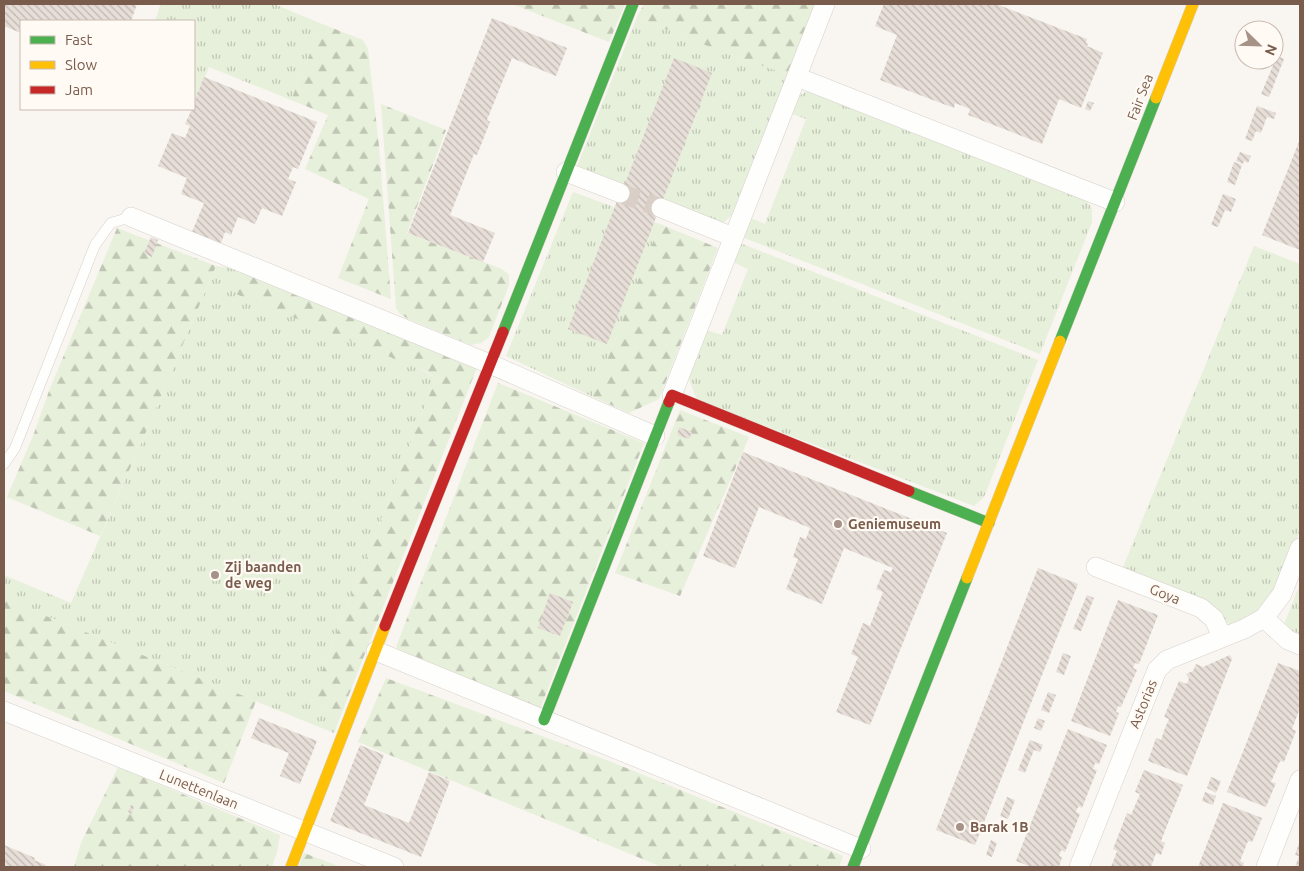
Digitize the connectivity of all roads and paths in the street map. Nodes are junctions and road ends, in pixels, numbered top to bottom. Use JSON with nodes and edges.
{"nodes":[{"id":1,"x":633,"y":4,"type":"edge"},
{"id":2,"x":825,"y":4,"type":"edge"},
{"id":3,"x":1193,"y":4,"type":"edge"},
{"id":4,"x":797,"y":77,"type":"junction"},
{"id":5,"x":566,"y":172,"type":"junction"},
{"id":6,"x":620,"y":193,"type":"tunnel mouth"},
{"id":7,"x":1115,"y":202,"type":"junction"},
{"id":8,"x":661,"y":208,"type":"tunnel mouth"},
{"id":9,"x":131,"y":217,"type":"joint"},
{"id":10,"x":733,"y":237,"type":"junction"},
{"id":11,"x":490,"y":364,"type":"junction"},
{"id":12,"x":672,"y":395,"type":"junction"},
{"id":13,"x":655,"y":436,"type":"junction"},
{"id":14,"x":4,"y":464,"type":"edge"},
{"id":15,"x":989,"y":523,"type":"junction"},
{"id":16,"x":1300,"y":548,"type":"edge"},
{"id":17,"x":1096,"y":567,"type":"dead end"},
{"id":18,"x":1264,"y":618,"type":"junction"},
{"id":19,"x":1222,"y":637,"type":"junction"},
{"id":20,"x":1300,"y":645,"type":"edge"},
{"id":21,"x":376,"y":651,"type":"junction"},
{"id":22,"x":4,"y":711,"type":"edge"},
{"id":23,"x":544,"y":720,"type":"junction"},
{"id":24,"x":1300,"y":780,"type":"edge"},
{"id":25,"x":305,"y":832,"type":"junction"},
{"id":26,"x":860,"y":849,"type":"junction"},
{"id":27,"x":291,"y":867,"type":"edge"},
{"id":28,"x":394,"y":867,"type":"edge"},
{"id":29,"x":854,"y":867,"type":"edge"},
{"id":30,"x":1079,"y":867,"type":"edge"},
{"id":31,"x":1266,"y":867,"type":"edge"}],
"edges":[{"from":1,"to":5,"type":"street"},
{"from":2,"to":4,"type":"street"},
{"from":3,"to":7,"type":"street","name":"Fair Sea"},
{"from":4,"to":7,"type":"street"},
{"from":4,"to":10,"type":"street"},
{"from":5,"to":6,"type":"street"},
{"from":5,"to":11,"type":"street"},
{"from":7,"to":15,"type":"street","name":"Fair Sea"},
{"from":8,"to":10,"type":"street"},
{"from":9,"to":11,"type":"street"},
{"from":9,"to":14,"type":"lane"},
{"from":10,"to":12,"type":"street"},
{"from":11,"to":13,"type":"street"},
{"from":11,"to":21,"type":"street"},
{"from":12,"to":13,"type":"street"},
{"from":12,"to":15,"type":"street"},
{"from":13,"to":23,"type":"street"},
{"from":15,"to":26,"type":"street","name":"Fair Sea"},
{"from":16,"to":18,"type":"street","name":"Astorias"},
{"from":17,"to":19,"type":"street","name":"Goya"},
{"from":18,"to":19,"type":"street","name":"Astorias"},
{"from":18,"to":20,"type":"street"},
{"from":19,"to":30,"type":"street","name":"Astorias"},
{"from":21,"to":23,"type":"street"},
{"from":21,"to":25,"type":"street"},
{"from":22,"to":25,"type":"street","name":"Lunettenlaan"},
{"from":23,"to":26,"type":"street"},
{"from":24,"to":31,"type":"street"},
{"from":25,"to":27,"type":"street"},
{"from":25,"to":28,"type":"street","name":"Lunettenlaan"},
{"from":26,"to":29,"type":"street","name":"Fair Sea"}]}
